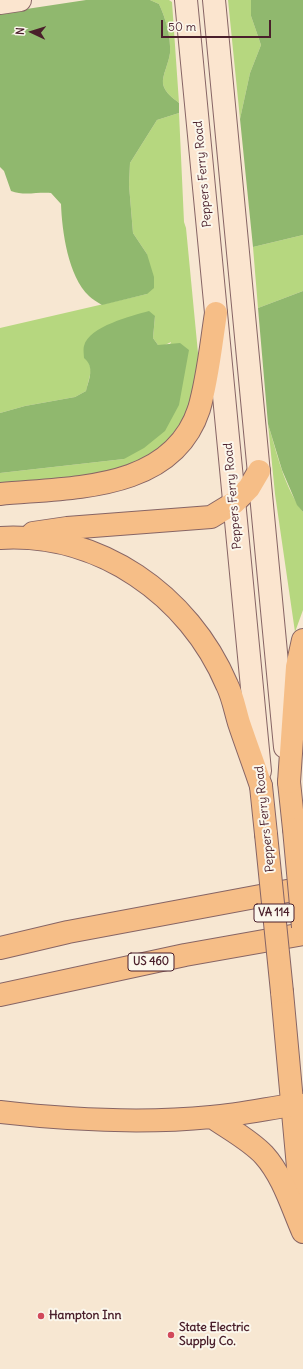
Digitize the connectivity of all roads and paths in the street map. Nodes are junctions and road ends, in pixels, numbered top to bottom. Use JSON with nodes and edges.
{"nodes":[{"id":1,"x":20,"y":0,"type":"edge"},
{"id":2,"x":186,"y":0,"type":"edge"},
{"id":3,"x":214,"y":0,"type":"edge"},
{"id":4,"x":0,"y":3,"type":"edge"},
{"id":5,"x":216,"y":313,"type":"junction"},
{"id":6,"x":259,"y":471,"type":"junction"},
{"id":7,"x":0,"y":494,"type":"edge"},
{"id":8,"x":234,"y":503,"type":"junction"},
{"id":9,"x":0,"y":538,"type":"edge"},
{"id":10,"x":303,"y":640,"type":"edge"},
{"id":11,"x":289,"y":782,"type":"junction"},
{"id":12,"x":261,"y":786,"type":"junction"},
{"id":13,"x":303,"y":888,"type":"edge"},
{"id":14,"x":303,"y":927,"type":"edge"},
{"id":15,"x":68,"y":932,"type":"junction"},
{"id":16,"x":0,"y":934,"type":"edge"},
{"id":17,"x":303,"y":934,"type":"edge"},
{"id":18,"x":0,"y":948,"type":"edge"},
{"id":19,"x":0,"y":995,"type":"edge"},
{"id":20,"x":298,"y":1105,"type":"edge"},
{"id":21,"x":0,"y":1112,"type":"edge"},
{"id":22,"x":212,"y":1117,"type":"junction"},
{"id":23,"x":303,"y":1222,"type":"edge"},
{"id":24,"x":303,"y":1232,"type":"edge"}],
"edges":[{"from":1,"to":4,"type":"street"},
{"from":2,"to":5,"type":"street","name":"Peppers Ferry Road","number":"VA 114"},
{"from":3,"to":6,"type":"street","number":"VA 114"},
{"from":5,"to":7,"type":"main road"},
{"from":5,"to":8,"type":"street","name":"Peppers Ferry Road","number":"VA 114"},
{"from":6,"to":8,"type":"main road"},
{"from":6,"to":11,"type":"street","number":"VA 114"},
{"from":8,"to":9,"type":"main road"},
{"from":8,"to":12,"type":"street","name":"Peppers Ferry Road","number":"VA 114"},
{"from":9,"to":12,"type":"main road"},
{"from":10,"to":11,"type":"main road"},
{"from":11,"to":14,"type":"main road","number":"VA 114","bridge":true},
{"from":12,"to":20,"type":"main road","name":"Peppers Ferry Road","number":"VA 114","bridge":true},
{"from":13,"to":15,"type":"main road"},
{"from":15,"to":16,"type":"main road"},
{"from":15,"to":18,"type":"main road"},
{"from":17,"to":19,"type":"main road","number":"US 460"},
{"from":20,"to":22,"type":"main road"},
{"from":20,"to":23,"type":"main road","number":"VA 114"},
{"from":21,"to":22,"type":"main road"},
{"from":22,"to":24,"type":"main road"}]}
